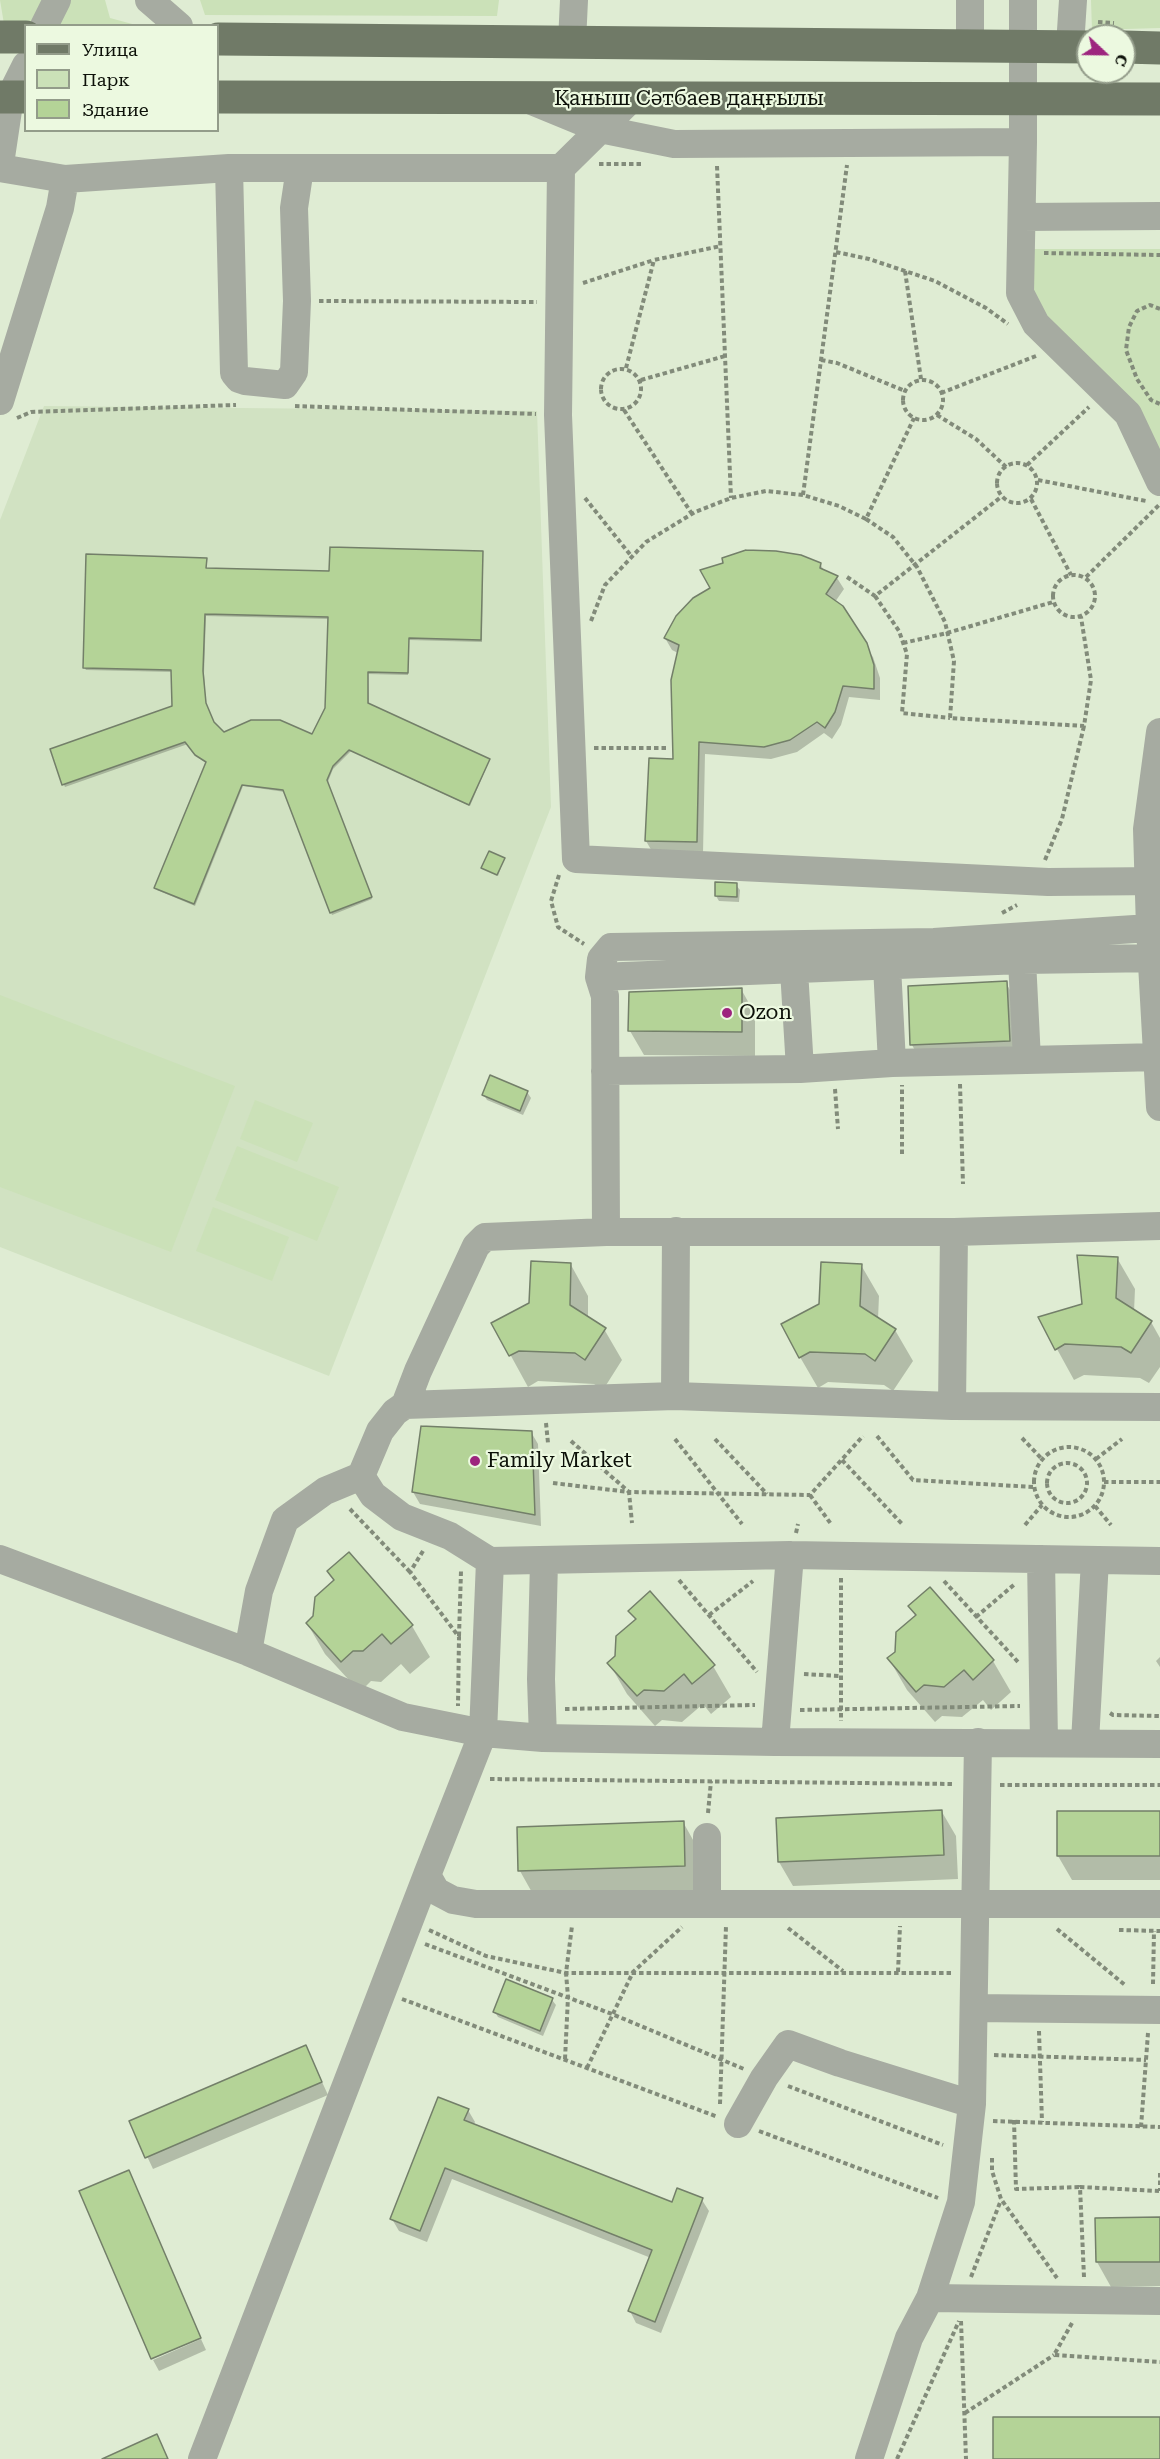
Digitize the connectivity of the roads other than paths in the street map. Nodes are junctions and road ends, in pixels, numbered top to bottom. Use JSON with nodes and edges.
{"nodes":[{"id":1,"x":57,"y":0,"type":"edge"},
{"id":2,"x":149,"y":0,"type":"edge"},
{"id":3,"x":574,"y":0,"type":"edge"},
{"id":4,"x":970,"y":0,"type":"edge"},
{"id":5,"x":1023,"y":0,"type":"edge"},
{"id":6,"x":1073,"y":0,"type":"edge"},
{"id":7,"x":45,"y":24,"type":"edge"},
{"id":8,"x":177,"y":24,"type":"edge"},
{"id":9,"x":1076,"y":24,"type":"edge"},
{"id":10,"x":0,"y":37,"type":"edge"},
{"id":11,"x":24,"y":37,"type":"edge"},
{"id":12,"x":219,"y":39,"type":"edge"},
{"id":13,"x":572,"y":42,"type":"junction"},
{"id":14,"x":969,"y":45,"type":"junction"},
{"id":15,"x":1023,"y":45,"type":"junction"},
{"id":16,"x":1076,"y":46,"type":"edge"},
{"id":17,"x":1136,"y":47,"type":"edge"},
{"id":18,"x":1160,"y":48,"type":"edge"},
{"id":19,"x":24,"y":70,"type":"edge"},
{"id":20,"x":12,"y":97,"type":"edge"},
{"id":21,"x":219,"y":97,"type":"edge"},
{"id":22,"x":525,"y":98,"type":"junction"},
{"id":23,"x":631,"y":99,"type":"junction"},
{"id":24,"x":1023,"y":99,"type":"junction"},
{"id":25,"x":1153,"y":102,"type":"edge"},
{"id":26,"x":600,"y":129,"type":"junction"},
{"id":27,"x":1023,"y":142,"type":"junction"},
{"id":28,"x":0,"y":166,"type":"edge"},
{"id":29,"x":229,"y":168,"type":"junction"},
{"id":30,"x":300,"y":168,"type":"junction"},
{"id":31,"x":561,"y":168,"type":"junction"},
{"id":32,"x":64,"y":179,"type":"junction"},
{"id":33,"x":1160,"y":216,"type":"edge"},
{"id":34,"x":1022,"y":217,"type":"junction"},
{"id":35,"x":0,"y":402,"type":"edge"},
{"id":36,"x":1160,"y":482,"type":"edge"},
{"id":37,"x":1160,"y":732,"type":"edge"},
{"id":38,"x":1154,"y":881,"type":"edge"},
{"id":39,"x":1155,"y":927,"type":"edge"},
{"id":40,"x":1156,"y":958,"type":"edge"},
{"id":41,"x":1022,"y":960,"type":"junction"},
{"id":42,"x":887,"y":966,"type":"junction"},
{"id":43,"x":794,"y":970,"type":"junction"},
{"id":44,"x":599,"y":977,"type":"junction"},
{"id":45,"x":1159,"y":1057,"type":"edge"},
{"id":46,"x":1027,"y":1060,"type":"junction"},
{"id":47,"x":897,"y":1063,"type":"junction"},
{"id":48,"x":800,"y":1069,"type":"junction"},
{"id":49,"x":605,"y":1071,"type":"junction"},
{"id":50,"x":1160,"y":1107,"type":"edge"},
{"id":51,"x":1160,"y":1226,"type":"edge"},
{"id":52,"x":676,"y":1231,"type":"junction"},
{"id":53,"x":606,"y":1232,"type":"junction"},
{"id":54,"x":954,"y":1232,"type":"junction"},
{"id":55,"x":675,"y":1396,"type":"junction"},
{"id":56,"x":405,"y":1405,"type":"junction"},
{"id":57,"x":952,"y":1406,"type":"junction"},
{"id":58,"x":1160,"y":1407,"type":"edge"},
{"id":59,"x":361,"y":1476,"type":"junction"},
{"id":60,"x":790,"y":1555,"type":"junction"},
{"id":61,"x":0,"y":1559,"type":"edge"},
{"id":62,"x":1041,"y":1559,"type":"junction"},
{"id":63,"x":1095,"y":1560,"type":"junction"},
{"id":64,"x":490,"y":1561,"type":"junction"},
{"id":65,"x":1160,"y":1561,"type":"edge"},
{"id":66,"x":544,"y":1562,"type":"junction"},
{"id":67,"x":248,"y":1652,"type":"junction"},
{"id":68,"x":461,"y":1718,"type":"junction"},
{"id":69,"x":543,"y":1738,"type":"junction"},
{"id":70,"x":775,"y":1742,"type":"junction"},
{"id":71,"x":978,"y":1742,"type":"junction"},
{"id":72,"x":1044,"y":1742,"type":"junction"},
{"id":73,"x":1086,"y":1742,"type":"junction"},
{"id":74,"x":1160,"y":1744,"type":"edge"},
{"id":75,"x":706,"y":1837,"type":"road end"},
{"id":76,"x":427,"y":1875,"type":"junction"},
{"id":77,"x":977,"y":1903,"type":"junction"},
{"id":78,"x":1160,"y":1904,"type":"edge"},
{"id":79,"x":716,"y":1913,"type":"junction"},
{"id":80,"x":1154,"y":2007,"type":"edge"},
{"id":81,"x":974,"y":2008,"type":"junction"},
{"id":82,"x":985,"y":2112,"type":"junction"},
{"id":83,"x":738,"y":2124,"type":"road end"},
{"id":84,"x":930,"y":2298,"type":"junction"},
{"id":85,"x":1160,"y":2301,"type":"edge"},
{"id":86,"x":873,"y":2458,"type":"edge"},
{"id":87,"x":202,"y":2459,"type":"edge"}],
"edges":[{"from":1,"to":7,"type":"lane"},
{"from":2,"to":8,"type":"lane"},
{"from":3,"to":13,"type":"lane"},
{"from":4,"to":14,"type":"lane"},
{"from":5,"to":15,"type":"lane"},
{"from":6,"to":9,"type":"lane"},
{"from":10,"to":11,"type":"main road"},
{"from":12,"to":13,"type":"main road"},
{"from":13,"to":14,"type":"main road"},
{"from":14,"to":15,"type":"main road"},
{"from":15,"to":16,"type":"main road"},
{"from":15,"to":24,"type":"lane"},
{"from":17,"to":18,"type":"main road"},
{"from":19,"to":20,"type":"lane"},
{"from":20,"to":28,"type":"lane"},
{"from":21,"to":22,"type":"main road","name":"Қаныш Сәтбаев даңғылы"},
{"from":22,"to":23,"type":"main road","name":"Қаныш Сәтбаев даңғылы"},
{"from":22,"to":26,"type":"lane"},
{"from":23,"to":24,"type":"main road","name":"Қаныш Сәтбаев даңғылы"},
{"from":23,"to":26,"type":"lane"},
{"from":24,"to":25,"type":"main road","name":"Қаныш Сәтбаев даңғылы"},
{"from":24,"to":27,"type":"lane"},
{"from":26,"to":27,"type":"lane"},
{"from":26,"to":31,"type":"lane"},
{"from":27,"to":34,"type":"lane"},
{"from":28,"to":32,"type":"lane"},
{"from":29,"to":30,"type":"lane"},
{"from":29,"to":30,"type":"lane"},
{"from":29,"to":32,"type":"lane"},
{"from":30,"to":31,"type":"lane"},
{"from":31,"to":38,"type":"lane"},
{"from":32,"to":35,"type":"lane"},
{"from":33,"to":34,"type":"lane"},
{"from":34,"to":36,"type":"lane"},
{"from":37,"to":38,"type":"lane"},
{"from":38,"to":39,"type":"lane"},
{"from":39,"to":40,"type":"lane"},
{"from":39,"to":44,"type":"lane"},
{"from":40,"to":41,"type":"lane"},
{"from":40,"to":45,"type":"lane"},
{"from":41,"to":42,"type":"lane"},
{"from":41,"to":46,"type":"lane"},
{"from":42,"to":43,"type":"lane"},
{"from":42,"to":47,"type":"lane"},
{"from":43,"to":44,"type":"lane"},
{"from":43,"to":48,"type":"lane"},
{"from":44,"to":49,"type":"lane"},
{"from":45,"to":46,"type":"lane"},
{"from":45,"to":50,"type":"lane"},
{"from":46,"to":47,"type":"lane"},
{"from":47,"to":48,"type":"lane"},
{"from":48,"to":49,"type":"lane"},
{"from":49,"to":53,"type":"lane"},
{"from":51,"to":54,"type":"lane"},
{"from":52,"to":53,"type":"lane"},
{"from":52,"to":54,"type":"lane"},
{"from":52,"to":55,"type":"lane"},
{"from":53,"to":56,"type":"lane"},
{"from":54,"to":57,"type":"lane"},
{"from":55,"to":56,"type":"lane"},
{"from":55,"to":57,"type":"lane"},
{"from":56,"to":59,"type":"lane"},
{"from":57,"to":58,"type":"lane"},
{"from":59,"to":64,"type":"lane"},
{"from":59,"to":67,"type":"lane"},
{"from":60,"to":62,"type":"lane"},
{"from":60,"to":66,"type":"lane"},
{"from":60,"to":70,"type":"lane"},
{"from":61,"to":67,"type":"lane"},
{"from":62,"to":63,"type":"lane"},
{"from":62,"to":72,"type":"lane"},
{"from":63,"to":65,"type":"lane"},
{"from":63,"to":73,"type":"lane"},
{"from":64,"to":66,"type":"lane"},
{"from":64,"to":68,"type":"lane"},
{"from":66,"to":69,"type":"lane"},
{"from":67,"to":68,"type":"lane"},
{"from":68,"to":69,"type":"lane"},
{"from":68,"to":76,"type":"lane"},
{"from":69,"to":70,"type":"lane"},
{"from":70,"to":71,"type":"lane"},
{"from":71,"to":72,"type":"lane"},
{"from":71,"to":77,"type":"lane"},
{"from":72,"to":73,"type":"lane"},
{"from":73,"to":74,"type":"lane"},
{"from":75,"to":79,"type":"lane"},
{"from":76,"to":79,"type":"lane"},
{"from":76,"to":87,"type":"lane"},
{"from":77,"to":78,"type":"lane"},
{"from":77,"to":79,"type":"lane"},
{"from":77,"to":81,"type":"lane"},
{"from":80,"to":81,"type":"lane"},
{"from":81,"to":82,"type":"lane"},
{"from":82,"to":83,"type":"lane"},
{"from":82,"to":84,"type":"lane"},
{"from":84,"to":85,"type":"lane"},
{"from":84,"to":86,"type":"lane"}]}
